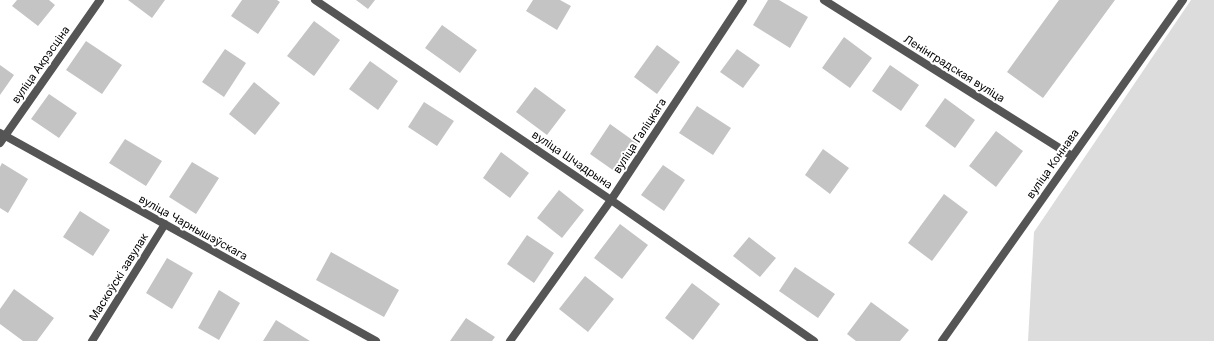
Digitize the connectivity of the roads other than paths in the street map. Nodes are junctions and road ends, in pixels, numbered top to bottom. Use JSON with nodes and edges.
{"nodes":[{"id":1,"x":100,"y":0,"type":"edge"},
{"id":2,"x":315,"y":0,"type":"edge"},
{"id":3,"x":743,"y":0,"type":"edge"},
{"id":4,"x":824,"y":0,"type":"edge"},
{"id":5,"x":1183,"y":0,"type":"edge"},
{"id":6,"x":2,"y":137,"type":"edge"},
{"id":7,"x":1072,"y":156,"type":"junction"},
{"id":8,"x":611,"y":200,"type":"junction"},
{"id":9,"x":165,"y":224,"type":"junction"},
{"id":10,"x":92,"y":341,"type":"edge"},
{"id":11,"x":376,"y":341,"type":"edge"},
{"id":12,"x":510,"y":341,"type":"edge"},
{"id":13,"x":814,"y":341,"type":"edge"},
{"id":14,"x":942,"y":341,"type":"edge"}],
"edges":[{"from":1,"to":6,"type":"street","name":"вуліца Акрэсціна"},
{"from":2,"to":8,"type":"street","name":"вуліца Шчадрына"},
{"from":3,"to":8,"type":"street","name":"вуліца Галіцкага"},
{"from":4,"to":7,"type":"street","name":"Ленінградская вуліца"},
{"from":5,"to":7,"type":"street","name":"вуліца Коннава"},
{"from":6,"to":9,"type":"street","name":"вуліца Чарнышэўскага"},
{"from":7,"to":14,"type":"street","name":"вуліца Коннава"},
{"from":8,"to":12,"type":"street","name":"вуліца Галіцкага"},
{"from":8,"to":13,"type":"street","name":"вуліца Шчадрына"},
{"from":9,"to":10,"type":"street","name":"Маскоўскі завулак"},
{"from":9,"to":11,"type":"street","name":"вуліца Чарнышэўскага"}]}
